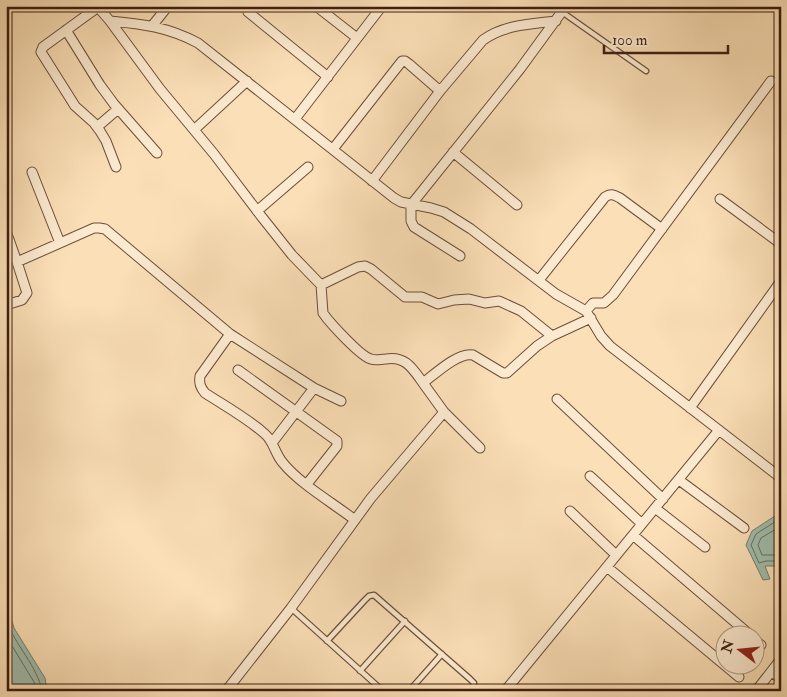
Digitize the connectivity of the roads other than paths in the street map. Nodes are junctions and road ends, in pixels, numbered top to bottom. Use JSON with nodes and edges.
{"nodes":[{"id":1,"x":98,"y":6,"type":"edge"},
{"id":2,"x":168,"y":6,"type":"edge"},
{"id":3,"x":246,"y":6,"type":"edge"},
{"id":4,"x":316,"y":6,"type":"edge"},
{"id":5,"x":382,"y":6,"type":"edge"},
{"id":6,"x":564,"y":9,"type":"edge"},
{"id":7,"x":110,"y":21,"type":"junction"},
{"id":8,"x":556,"y":21,"type":"junction"},
{"id":9,"x":152,"y":26,"type":"junction"},
{"id":10,"x":66,"y":30,"type":"junction"},
{"id":11,"x":358,"y":38,"type":"junction"},
{"id":12,"x":646,"y":71,"type":"dead end"},
{"id":13,"x":328,"y":77,"type":"junction"},
{"id":14,"x":247,"y":81,"type":"junction"},
{"id":15,"x":771,"y":81,"type":"dead end"},
{"id":16,"x":440,"y":91,"type":"junction"},
{"id":17,"x":118,"y":109,"type":"junction"},
{"id":18,"x":295,"y":119,"type":"junction"},
{"id":19,"x":97,"y":127,"type":"junction"},
{"id":20,"x":194,"y":130,"type":"junction"},
{"id":21,"x":332,"y":149,"type":"junction"},
{"id":22,"x":453,"y":152,"type":"junction"},
{"id":23,"x":157,"y":153,"type":"dead end"},
{"id":24,"x":116,"y":167,"type":"dead end"},
{"id":25,"x":308,"y":167,"type":"dead end"},
{"id":26,"x":32,"y":172,"type":"dead end"},
{"id":27,"x":372,"y":181,"type":"junction"},
{"id":28,"x":720,"y":199,"type":"dead end"},
{"id":29,"x":411,"y":205,"type":"junction"},
{"id":30,"x":516,"y":205,"type":"dead end"},
{"id":31,"x":258,"y":211,"type":"junction"},
{"id":32,"x":662,"y":229,"type":"junction"},
{"id":33,"x":6,"y":231,"type":"edge"},
{"id":34,"x":60,"y":243,"type":"junction"},
{"id":35,"x":781,"y":244,"type":"edge"},
{"id":36,"x":460,"y":256,"type":"dead end"},
{"id":37,"x":16,"y":262,"type":"junction"},
{"id":38,"x":539,"y":280,"type":"junction"},
{"id":39,"x":781,"y":281,"type":"edge"},
{"id":40,"x":321,"y":285,"type":"junction"},
{"id":41,"x":6,"y":305,"type":"edge"},
{"id":42,"x":589,"y":314,"type":"junction"},
{"id":43,"x":230,"y":334,"type":"junction"},
{"id":44,"x":552,"y":336,"type":"junction"},
{"id":45,"x":238,"y":370,"type":"dead end"},
{"id":46,"x":423,"y":383,"type":"junction"},
{"id":47,"x":314,"y":388,"type":"junction"},
{"id":48,"x":557,"y":399,"type":"dead end"},
{"id":49,"x":342,"y":401,"type":"dead end"},
{"id":50,"x":690,"y":408,"type":"junction"},
{"id":51,"x":296,"y":412,"type":"junction"},
{"id":52,"x":444,"y":412,"type":"junction"},
{"id":53,"x":720,"y":430,"type":"junction"},
{"id":54,"x":272,"y":443,"type":"junction"},
{"id":55,"x":480,"y":448,"type":"dead end"},
{"id":56,"x":590,"y":476,"type":"dead end"},
{"id":57,"x":781,"y":478,"type":"edge"},
{"id":58,"x":679,"y":480,"type":"junction"},
{"id":59,"x":307,"y":484,"type":"junction"},
{"id":60,"x":663,"y":499,"type":"junction"},
{"id":61,"x":655,"y":508,"type":"junction"},
{"id":62,"x":570,"y":511,"type":"dead end"},
{"id":63,"x":355,"y":520,"type":"junction"},
{"id":64,"x":642,"y":524,"type":"junction"},
{"id":65,"x":744,"y":528,"type":"dead end"},
{"id":66,"x":633,"y":536,"type":"junction"},
{"id":67,"x":706,"y":547,"type":"dead end"},
{"id":68,"x":616,"y":555,"type":"junction"},
{"id":69,"x":607,"y":567,"type":"junction"},
{"id":70,"x":290,"y":608,"type":"junction"},
{"id":71,"x":405,"y":621,"type":"junction"},
{"id":72,"x":737,"y":624,"type":"edge"},
{"id":73,"x":327,"y":641,"type":"junction"},
{"id":74,"x":442,"y":654,"type":"junction"},
{"id":75,"x":781,"y":659,"type":"edge"},
{"id":76,"x":360,"y":671,"type":"junction"},
{"id":77,"x":772,"y":672,"type":"junction"},
{"id":78,"x":739,"y":677,"type":"dead end"},
{"id":79,"x":781,"y":679,"type":"edge"},
{"id":80,"x":226,"y":691,"type":"edge"},
{"id":81,"x":383,"y":691,"type":"edge"},
{"id":82,"x":409,"y":691,"type":"edge"},
{"id":83,"x":472,"y":691,"type":"edge"},
{"id":84,"x":505,"y":691,"type":"edge"},
{"id":85,"x":756,"y":691,"type":"edge"}],
"edges":[{"from":1,"to":7,"type":"street"},
{"from":1,"to":10,"type":"street"},
{"from":2,"to":9,"type":"street"},
{"from":3,"to":13,"type":"street"},
{"from":4,"to":11,"type":"street"},
{"from":5,"to":11,"type":"street"},
{"from":6,"to":8,"type":"street"},
{"from":6,"to":12,"type":"lane"},
{"from":7,"to":9,"type":"street"},
{"from":7,"to":20,"type":"street"},
{"from":8,"to":16,"type":"street"},
{"from":8,"to":22,"type":"street"},
{"from":9,"to":14,"type":"street"},
{"from":10,"to":17,"type":"street"},
{"from":10,"to":19,"type":"street"},
{"from":11,"to":13,"type":"street"},
{"from":13,"to":18,"type":"street"},
{"from":14,"to":18,"type":"street"},
{"from":14,"to":20,"type":"street"},
{"from":15,"to":32,"type":"street"},
{"from":16,"to":21,"type":"street"},
{"from":16,"to":27,"type":"street"},
{"from":17,"to":19,"type":"street"},
{"from":17,"to":23,"type":"street"},
{"from":18,"to":21,"type":"street"},
{"from":19,"to":24,"type":"street"},
{"from":20,"to":31,"type":"street"},
{"from":21,"to":27,"type":"street"},
{"from":22,"to":29,"type":"street"},
{"from":22,"to":30,"type":"street"},
{"from":25,"to":31,"type":"street"},
{"from":26,"to":34,"type":"street"},
{"from":27,"to":29,"type":"street"},
{"from":28,"to":35,"type":"street"},
{"from":29,"to":36,"type":"street"},
{"from":29,"to":38,"type":"street"},
{"from":31,"to":40,"type":"street"},
{"from":32,"to":38,"type":"street"},
{"from":32,"to":42,"type":"street"},
{"from":33,"to":37,"type":"street"},
{"from":34,"to":37,"type":"street"},
{"from":34,"to":43,"type":"street"},
{"from":37,"to":41,"type":"street"},
{"from":38,"to":42,"type":"street"},
{"from":39,"to":50,"type":"street"},
{"from":40,"to":44,"type":"street"},
{"from":40,"to":46,"type":"street"},
{"from":42,"to":44,"type":"street"},
{"from":42,"to":50,"type":"street"},
{"from":43,"to":47,"type":"street"},
{"from":43,"to":54,"type":"street"},
{"from":44,"to":46,"type":"street"},
{"from":45,"to":51,"type":"street"},
{"from":46,"to":52,"type":"street"},
{"from":47,"to":49,"type":"street"},
{"from":47,"to":51,"type":"street"},
{"from":48,"to":60,"type":"street"},
{"from":50,"to":53,"type":"street"},
{"from":51,"to":54,"type":"street"},
{"from":51,"to":59,"type":"street"},
{"from":52,"to":55,"type":"street"},
{"from":52,"to":63,"type":"street"},
{"from":53,"to":57,"type":"street"},
{"from":53,"to":58,"type":"street"},
{"from":54,"to":59,"type":"street"},
{"from":56,"to":64,"type":"street"},
{"from":58,"to":60,"type":"street"},
{"from":58,"to":65,"type":"street"},
{"from":59,"to":63,"type":"street"},
{"from":60,"to":61,"type":"street"},
{"from":61,"to":64,"type":"street"},
{"from":61,"to":67,"type":"street"},
{"from":62,"to":68,"type":"street"},
{"from":63,"to":70,"type":"street"},
{"from":64,"to":66,"type":"street"},
{"from":66,"to":68,"type":"street"},
{"from":66,"to":72,"type":"street"},
{"from":68,"to":69,"type":"street"},
{"from":69,"to":78,"type":"street"},
{"from":69,"to":84,"type":"street"},
{"from":70,"to":73,"type":"lane"},
{"from":70,"to":80,"type":"street"},
{"from":71,"to":73,"type":"lane"},
{"from":71,"to":74,"type":"lane"},
{"from":71,"to":76,"type":"lane"},
{"from":73,"to":76,"type":"lane"},
{"from":74,"to":82,"type":"lane"},
{"from":74,"to":83,"type":"lane"},
{"from":75,"to":77,"type":"street"},
{"from":76,"to":81,"type":"lane"},
{"from":77,"to":79,"type":"street"},
{"from":77,"to":85,"type":"street"}]}
